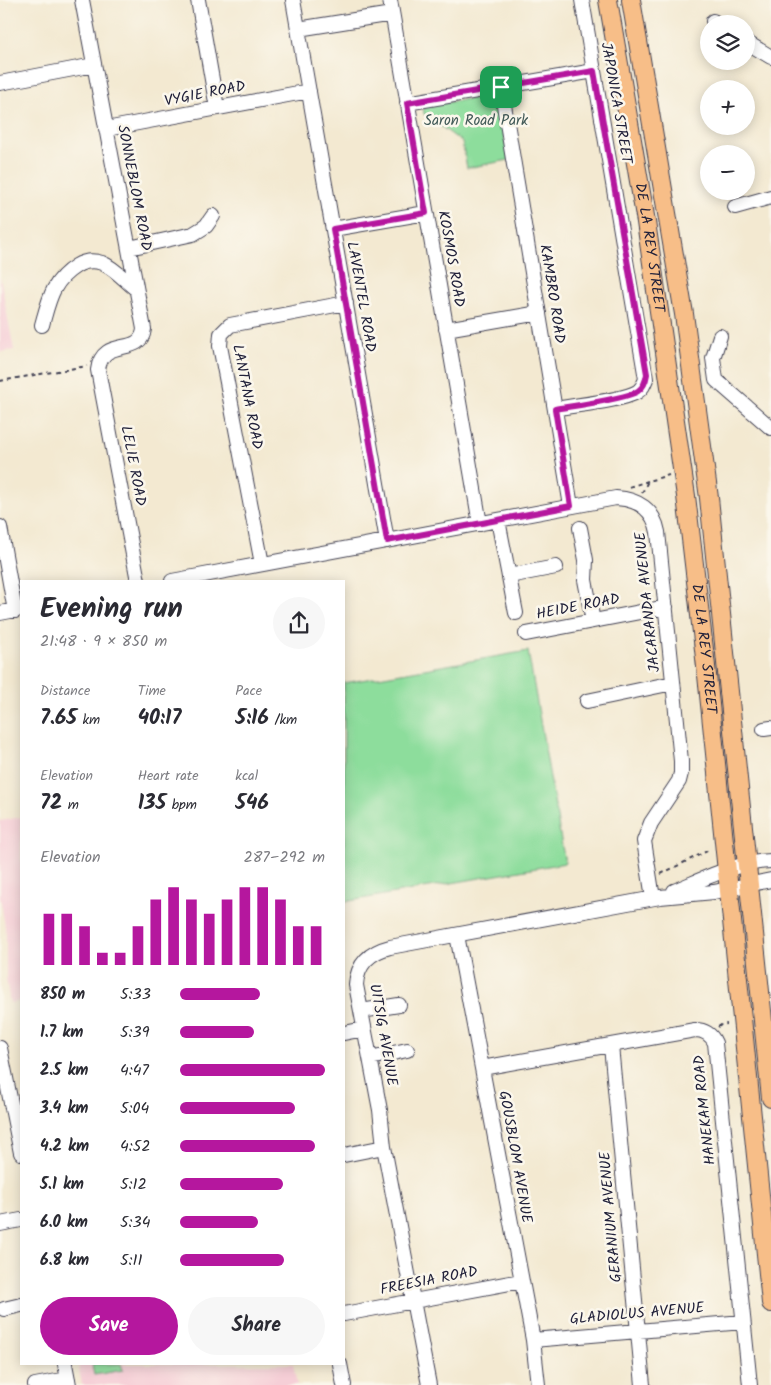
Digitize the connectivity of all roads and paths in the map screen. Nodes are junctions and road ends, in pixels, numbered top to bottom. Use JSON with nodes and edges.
{"nodes":[{"id":1,"x":82,"y":0,"type":"edge"},
{"id":2,"x":198,"y":0,"type":"edge"},
{"id":3,"x":293,"y":0,"type":"edge"},
{"id":4,"x":582,"y":0,"type":"edge"},
{"id":5,"x":608,"y":0,"type":"edge"},
{"id":6,"x":631,"y":0,"type":"edge"},
{"id":7,"x":391,"y":7,"type":"edge"},
{"id":8,"x":298,"y":29,"type":"junction"},
{"id":9,"x":755,"y":47,"type":"edge"},
{"id":10,"x":771,"y":57,"type":"edge"},
{"id":11,"x":94,"y":65,"type":"junction"},
{"id":12,"x":594,"y":71,"type":"junction"},
{"id":13,"x":0,"y":83,"type":"edge"},
{"id":14,"x":501,"y":87,"type":"junction"},
{"id":15,"x":309,"y":91,"type":"junction"},
{"id":16,"x":407,"y":103,"type":"junction"},
{"id":17,"x":217,"y":108,"type":"junction"},
{"id":18,"x":106,"y":129,"type":"junction"},
{"id":19,"x":771,"y":197,"type":"edge"},
{"id":20,"x":736,"y":207,"type":"dead end"},
{"id":21,"x":426,"y":213,"type":"junction"},
{"id":22,"x":213,"y":216,"type":"dead end"},
{"id":23,"x":333,"y":229,"type":"junction"},
{"id":24,"x":129,"y":248,"type":"junction"},
{"id":25,"x":136,"y":289,"type":"junction"},
{"id":26,"x":346,"y":303,"type":"junction"},
{"id":27,"x":539,"y":313,"type":"junction"},
{"id":28,"x":42,"y":325,"type":"dead end"},
{"id":29,"x":446,"y":329,"type":"junction"},
{"id":30,"x":720,"y":336,"type":"dead end"},
{"id":31,"x":103,"y":356,"type":"joint"},
{"id":32,"x":91,"y":365,"type":"dead end"},
{"id":33,"x":0,"y":381,"type":"edge"},
{"id":34,"x":555,"y":409,"type":"junction"},
{"id":35,"x":771,"y":428,"type":"edge"},
{"id":36,"x":672,"y":474,"type":"dead end"},
{"id":37,"x":648,"y":481,"type":"junction"},
{"id":38,"x":624,"y":488,"type":"dead end"},
{"id":39,"x":641,"y":495,"type":"dead end"},
{"id":40,"x":571,"y":506,"type":"junction"},
{"id":41,"x":498,"y":520,"type":"junction"},
{"id":42,"x":480,"y":524,"type":"junction"},
{"id":43,"x":0,"y":527,"type":"edge"},
{"id":44,"x":580,"y":528,"type":"dead end"},
{"id":45,"x":387,"y":541,"type":"junction"},
{"id":46,"x":262,"y":564,"type":"junction"},
{"id":47,"x":556,"y":567,"type":"dead end"},
{"id":48,"x":227,"y":576,"type":"edge"},
{"id":49,"x":509,"y":576,"type":"junction"},
{"id":50,"x":138,"y":580,"type":"edge"},
{"id":51,"x":183,"y":580,"type":"edge"},
{"id":52,"x":666,"y":608,"type":"junction"},
{"id":53,"x":18,"y":610,"type":"edge"},
{"id":54,"x":0,"y":613,"type":"edge"},
{"id":55,"x":516,"y":613,"type":"dead end"},
{"id":56,"x":593,"y":621,"type":"junction"},
{"id":57,"x":526,"y":634,"type":"dead end"},
{"id":58,"x":673,"y":683,"type":"junction"},
{"id":59,"x":587,"y":701,"type":"dead end"},
{"id":60,"x":711,"y":849,"type":"dead end"},
{"id":61,"x":771,"y":861,"type":"edge"},
{"id":62,"x":746,"y":864,"type":"junction"},
{"id":63,"x":727,"y":869,"type":"junction"},
{"id":64,"x":657,"y":876,"type":"dead end"},
{"id":65,"x":771,"y":880,"type":"edge"},
{"id":66,"x":749,"y":885,"type":"junction"},
{"id":67,"x":729,"y":889,"type":"junction"},
{"id":68,"x":656,"y":897,"type":"junction"},
{"id":69,"x":457,"y":935,"type":"junction"},
{"id":70,"x":399,"y":1006,"type":"dead end"},
{"id":71,"x":361,"y":1011,"type":"junction"},
{"id":72,"x":729,"y":1024,"type":"dead end"},
{"id":73,"x":364,"y":1029,"type":"junction"},
{"id":74,"x":716,"y":1029,"type":"dead end"},
{"id":75,"x":345,"y":1033,"type":"edge"},
{"id":76,"x":611,"y":1046,"type":"junction"},
{"id":77,"x":0,"y":1048,"type":"edge"},
{"id":78,"x":407,"y":1050,"type":"dead end"},
{"id":79,"x":370,"y":1058,"type":"junction"},
{"id":80,"x":482,"y":1068,"type":"junction"},
{"id":81,"x":16,"y":1097,"type":"edge"},
{"id":82,"x":771,"y":1098,"type":"edge"},
{"id":83,"x":20,"y":1142,"type":"edge"},
{"id":84,"x":384,"y":1147,"type":"junction"},
{"id":85,"x":345,"y":1155,"type":"edge"},
{"id":86,"x":2,"y":1220,"type":"edge"},
{"id":87,"x":20,"y":1220,"type":"edge"},
{"id":88,"x":521,"y":1281,"type":"junction"},
{"id":89,"x":412,"y":1301,"type":"junction"},
{"id":90,"x":771,"y":1303,"type":"edge"},
{"id":91,"x":20,"y":1305,"type":"edge"},
{"id":92,"x":4,"y":1309,"type":"dead end"},
{"id":93,"x":345,"y":1314,"type":"edge"},
{"id":94,"x":743,"y":1322,"type":"junction"},
{"id":95,"x":638,"y":1330,"type":"junction"},
{"id":96,"x":533,"y":1340,"type":"junction"},
{"id":97,"x":65,"y":1365,"type":"edge"},
{"id":98,"x":340,"y":1365,"type":"edge"},
{"id":99,"x":68,"y":1382,"type":"edge"},
{"id":100,"x":35,"y":1385,"type":"edge"},
{"id":101,"x":344,"y":1385,"type":"edge"},
{"id":102,"x":428,"y":1385,"type":"edge"},
{"id":103,"x":538,"y":1385,"type":"edge"},
{"id":104,"x":643,"y":1385,"type":"edge"},
{"id":105,"x":750,"y":1385,"type":"edge"}],
"edges":[{"from":1,"to":11,"type":"street","name":"SONNEBLOM ROAD"},
{"from":2,"to":17,"type":"street"},
{"from":3,"to":8,"type":"street","name":"LAVENTEL ROAD"},
{"from":4,"to":12,"type":"street","name":"JAPONICA STREET"},
{"from":5,"to":63,"type":"main road","name":"DE LA REY STREET"},
{"from":6,"to":62,"type":"main road","name":"DE LA REY STREET"},
{"from":7,"to":8,"type":"street"},
{"from":7,"to":16,"type":"street","name":"KOSMOS ROAD"},
{"from":8,"to":15,"type":"street","name":"LAVENTEL ROAD"},
{"from":9,"to":10,"type":"street"},
{"from":11,"to":13,"type":"street"},
{"from":11,"to":18,"type":"street","name":"SONNEBLOM ROAD"},
{"from":12,"to":14,"type":"street"},
{"from":12,"to":34,"type":"street","name":"JAPONICA STREET"},
{"from":14,"to":16,"type":"street"},
{"from":14,"to":27,"type":"street","name":"KAMBRO ROAD"},
{"from":15,"to":17,"type":"street","name":"VYGIE ROAD"},
{"from":15,"to":23,"type":"street","name":"LAVENTEL ROAD"},
{"from":16,"to":21,"type":"street","name":"KOSMOS ROAD"},
{"from":17,"to":18,"type":"street","name":"VYGIE ROAD"},
{"from":18,"to":24,"type":"street","name":"SONNEBLOM ROAD"},
{"from":19,"to":20,"type":"street"},
{"from":21,"to":23,"type":"street"},
{"from":21,"to":29,"type":"street","name":"KOSMOS ROAD"},
{"from":22,"to":24,"type":"street"},
{"from":23,"to":26,"type":"street","name":"LAVENTEL ROAD"},
{"from":24,"to":25,"type":"street","name":"SONNEBLOM ROAD"},
{"from":25,"to":28,"type":"street"},
{"from":25,"to":31,"type":"street","name":"SONNEBLOM ROAD"},
{"from":26,"to":45,"type":"street","name":"LAVENTEL ROAD"},
{"from":26,"to":46,"type":"street","name":"LANTANA ROAD"},
{"from":27,"to":29,"type":"street"},
{"from":27,"to":34,"type":"street","name":"KAMBRO ROAD"},
{"from":29,"to":42,"type":"street","name":"KOSMOS ROAD"},
{"from":30,"to":35,"type":"street"},
{"from":31,"to":50,"type":"street","name":"LELIE ROAD"},
{"from":32,"to":33,"type":"path"},
{"from":34,"to":40,"type":"street","name":"KAMBRO ROAD"},
{"from":36,"to":37,"type":"path"},
{"from":37,"to":38,"type":"path"},
{"from":37,"to":39,"type":"path"},
{"from":40,"to":41,"type":"street","name":"JACARANDA AVENUE"},
{"from":40,"to":52,"type":"street","name":"JACARANDA AVENUE"},
{"from":41,"to":42,"type":"street","name":"JACARANDA AVENUE"},
{"from":41,"to":49,"type":"street"},
{"from":42,"to":45,"type":"street","name":"JACARANDA AVENUE"},
{"from":43,"to":53,"type":"street"},
{"from":44,"to":56,"type":"street"},
{"from":45,"to":46,"type":"street","name":"JACARANDA AVENUE"},
{"from":46,"to":48,"type":"street","name":"JACARANDA AVENUE"},
{"from":47,"to":49,"type":"street"},
{"from":48,"to":51,"type":"street","name":"JACARANDA AVENUE"},
{"from":49,"to":55,"type":"street"},
{"from":52,"to":56,"type":"street","name":"HEIDE ROAD"},
{"from":52,"to":58,"type":"street","name":"JACARANDA AVENUE"},
{"from":53,"to":54,"type":"street"},
{"from":56,"to":57,"type":"street","name":"HEIDE ROAD"},
{"from":58,"to":59,"type":"street"},
{"from":58,"to":68,"type":"street","name":"JACARANDA AVENUE"},
{"from":60,"to":64,"type":"path"},
{"from":61,"to":62,"type":"street","name":"UITSIG AVENUE"},
{"from":62,"to":63,"type":"street","name":"UITSIG AVENUE"},
{"from":62,"to":66,"type":"main road","name":"DE LA REY STREET"},
{"from":63,"to":67,"type":"main road","name":"DE LA REY STREET"},
{"from":63,"to":68,"type":"street","name":"UITSIG AVENUE"},
{"from":65,"to":66,"type":"street","name":"UITSIG AVENUE"},
{"from":66,"to":67,"type":"street","name":"UITSIG AVENUE"},
{"from":66,"to":82,"type":"main road","name":"DE LA REY STREET"},
{"from":67,"to":68,"type":"street","name":"UITSIG AVENUE"},
{"from":67,"to":90,"type":"main road","name":"DE LA REY STREET"},
{"from":68,"to":69,"type":"street","name":"UITSIG AVENUE"},
{"from":69,"to":71,"type":"street","name":"UITSIG AVENUE"},
{"from":69,"to":80,"type":"street","name":"GOUSBLOM AVENUE"},
{"from":70,"to":71,"type":"street"},
{"from":71,"to":73,"type":"street","name":"UITSIG AVENUE"},
{"from":72,"to":74,"type":"path"},
{"from":73,"to":75,"type":"street"},
{"from":73,"to":79,"type":"street","name":"UITSIG AVENUE"},
{"from":76,"to":80,"type":"street","name":"HANEKAM ROAD"},
{"from":76,"to":94,"type":"street","name":"HANEKAM ROAD"},
{"from":76,"to":95,"type":"street","name":"GERANIUM AVENUE"},
{"from":77,"to":81,"type":"street"},
{"from":78,"to":79,"type":"street"},
{"from":79,"to":84,"type":"street","name":"UITSIG AVENUE"},
{"from":80,"to":88,"type":"street","name":"GOUSBLOM AVENUE"},
{"from":81,"to":83,"type":"street"},
{"from":84,"to":85,"type":"street"},
{"from":84,"to":89,"type":"street","name":"UITSIG AVENUE"},
{"from":86,"to":87,"type":"street"},
{"from":88,"to":89,"type":"street","name":"FREESIA ROAD"},
{"from":88,"to":96,"type":"street","name":"GOUSBLOM AVENUE"},
{"from":89,"to":93,"type":"street","name":"FREESIA ROAD"},
{"from":89,"to":102,"type":"street","name":"UITSIG AVENUE"},
{"from":91,"to":92,"type":"street"},
{"from":94,"to":95,"type":"street","name":"GLADIOLUS AVENUE"},
{"from":94,"to":105,"type":"street","name":"HANEKAM ROAD"},
{"from":95,"to":96,"type":"street","name":"GLADIOLUS AVENUE"},
{"from":95,"to":104,"type":"street","name":"GERANIUM AVENUE"},
{"from":96,"to":103,"type":"street","name":"GOUSBLOM AVENUE"},
{"from":97,"to":99,"type":"street"},
{"from":98,"to":101,"type":"street"},
{"from":99,"to":100,"type":"street"}]}
